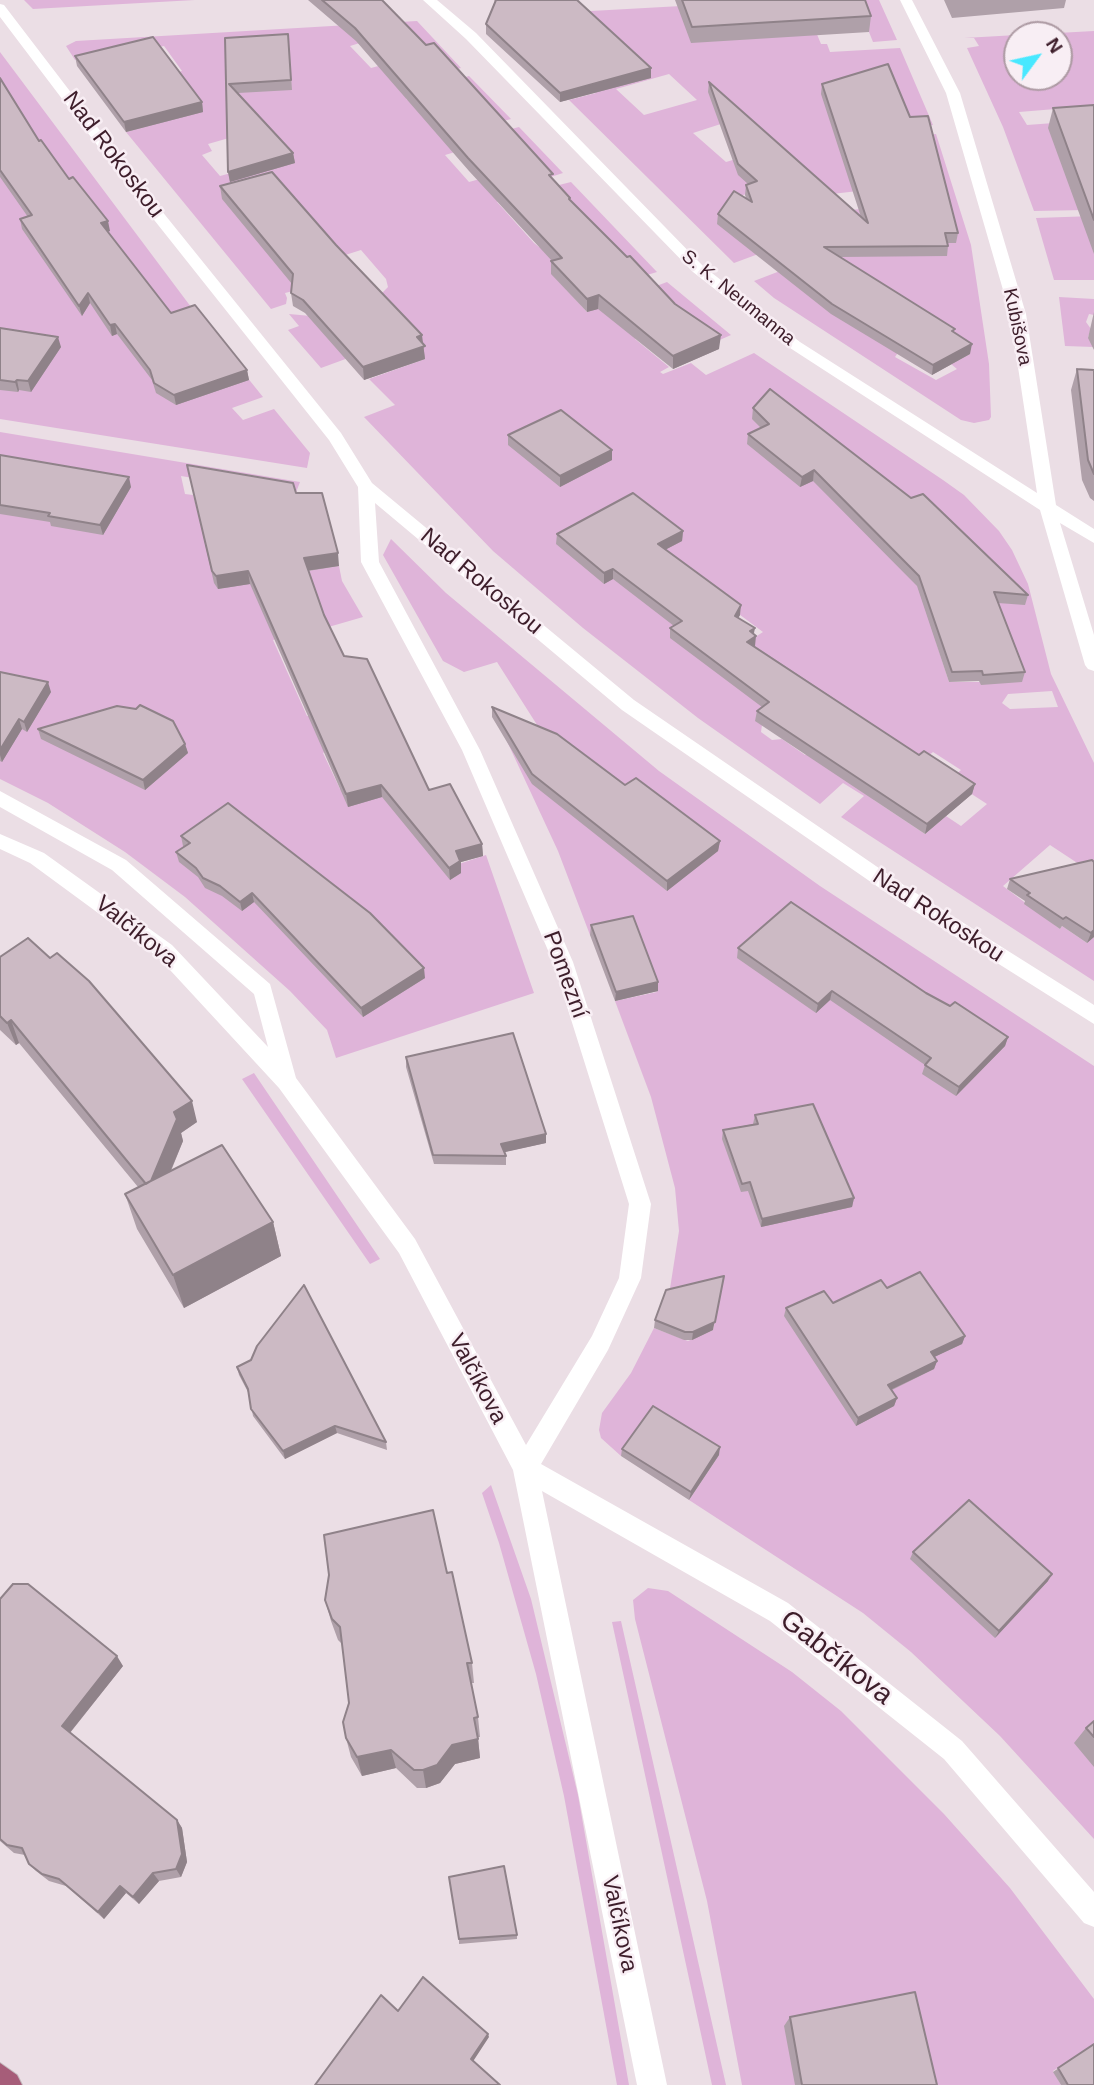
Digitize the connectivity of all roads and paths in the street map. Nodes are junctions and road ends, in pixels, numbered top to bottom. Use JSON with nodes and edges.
{"nodes":[{"id":1,"x":429,"y":0,"type":"edge"},
{"id":2,"x":906,"y":0,"type":"edge"},
{"id":3,"x":0,"y":8,"type":"edge"},
{"id":4,"x":366,"y":487,"type":"junction"},
{"id":5,"x":1048,"y":510,"type":"junction"},
{"id":6,"x":1094,"y":537,"type":"edge"},
{"id":7,"x":1094,"y":665,"type":"edge"},
{"id":8,"x":0,"y":798,"type":"edge"},
{"id":9,"x":0,"y":841,"type":"edge"},
{"id":10,"x":1094,"y":1016,"type":"edge"},
{"id":11,"x":287,"y":1082,"type":"junction"},
{"id":12,"x":524,"y":1468,"type":"junction"},
{"id":13,"x":1094,"y":1913,"type":"edge"},
{"id":14,"x":0,"y":2078,"type":"edge"},
{"id":15,"x":7,"y":2085,"type":"edge"},
{"id":16,"x":652,"y":2085,"type":"edge"}],
"edges":[{"from":1,"to":5,"type":"street","name":"S. K. Neumanna"},
{"from":2,"to":5,"type":"street","name":"Kubišova"},
{"from":3,"to":4,"type":"street","name":"Nad Rokoskou"},
{"from":4,"to":10,"type":"street","name":"Nad Rokoskou"},
{"from":4,"to":12,"type":"street","name":"Pomezní"},
{"from":5,"to":6,"type":"street","name":"S. K. Neumanna"},
{"from":5,"to":7,"type":"street","name":"Kubišova"},
{"from":8,"to":11,"type":"street"},
{"from":9,"to":11,"type":"street","name":"Valčíkova"},
{"from":11,"to":12,"type":"street","name":"Valčíkova"},
{"from":12,"to":13,"type":"street","name":"Gabčíkova"},
{"from":12,"to":16,"type":"street","name":"Valčíkova"},
{"from":14,"to":15,"type":"main road"}]}
